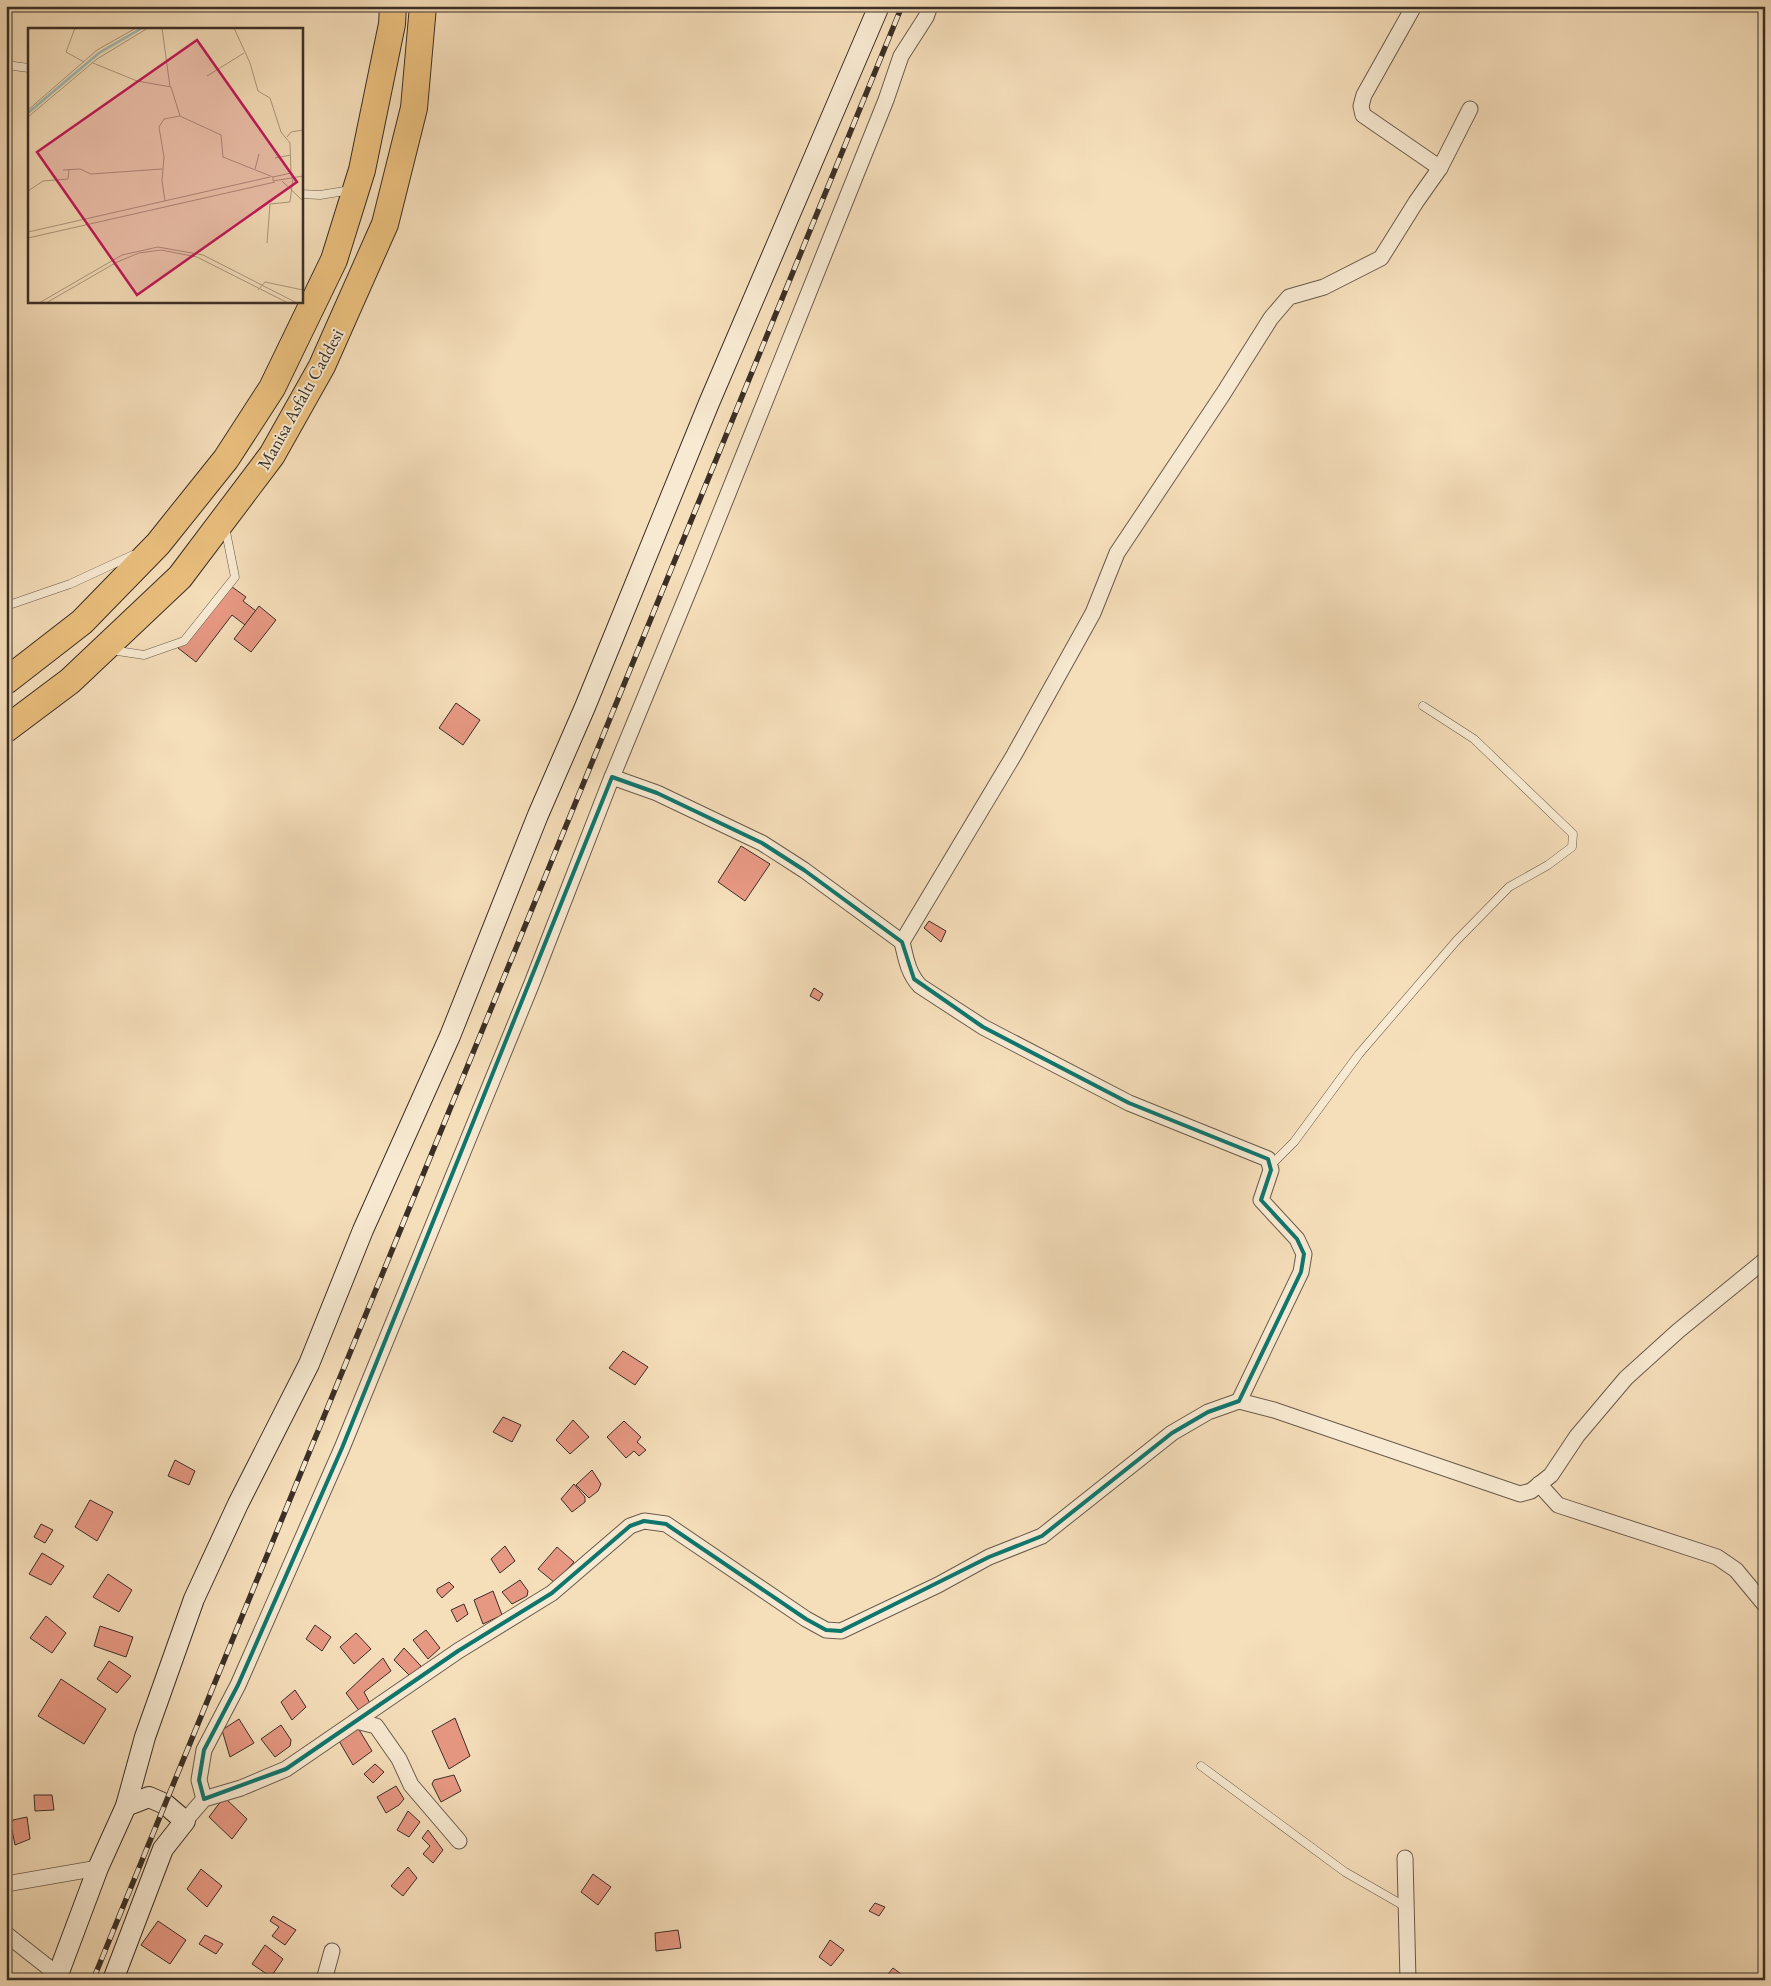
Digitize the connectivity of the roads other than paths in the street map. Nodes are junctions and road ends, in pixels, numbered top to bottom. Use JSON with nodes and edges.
{"nodes":[{"id":1,"x":393,"y":6,"type":"edge"},
{"id":2,"x":423,"y":6,"type":"edge"},
{"id":3,"x":879,"y":6,"type":"edge"},
{"id":4,"x":930,"y":6,"type":"edge"},
{"id":5,"x":1414,"y":6,"type":"edge"},
{"id":6,"x":6,"y":65,"type":"edge"},
{"id":7,"x":28,"y":68,"type":"edge"},
{"id":8,"x":1470,"y":109,"type":"dead end"},
{"id":9,"x":1440,"y":168,"type":"junction"},
{"id":10,"x":356,"y":189,"type":"junction"},
{"id":11,"x":302,"y":194,"type":"edge"},
{"id":12,"x":224,"y":519,"type":"junction"},
{"id":13,"x":158,"y":544,"type":"junction"},
{"id":14,"x":6,"y":606,"type":"edge"},
{"id":15,"x":104,"y":649,"type":"junction"},
{"id":16,"x":6,"y":681,"type":"edge"},
{"id":17,"x":1423,"y":706,"type":"dead end"},
{"id":18,"x":6,"y":730,"type":"edge"},
{"id":19,"x":612,"y":777,"type":"junction"},
{"id":20,"x":902,"y":942,"type":"junction"},
{"id":21,"x":1270,"y":1166,"type":"junction"},
{"id":22,"x":1765,"y":1260,"type":"edge"},
{"id":23,"x":1239,"y":1401,"type":"junction"},
{"id":24,"x":1539,"y":1484,"type":"junction"},
{"id":25,"x":1765,"y":1605,"type":"edge"},
{"id":26,"x":356,"y":1721,"type":"junction"},
{"id":27,"x":1201,"y":1766,"type":"dead end"},
{"id":28,"x":204,"y":1799,"type":"junction"},
{"id":29,"x":126,"y":1806,"type":"junction"},
{"id":30,"x":185,"y":1821,"type":"junction"},
{"id":31,"x":459,"y":1841,"type":"dead end"},
{"id":32,"x":1405,"y":1858,"type":"dead end"},
{"id":33,"x":98,"y":1868,"type":"junction"},
{"id":34,"x":6,"y":1884,"type":"edge"},
{"id":35,"x":1406,"y":1907,"type":"junction"},
{"id":36,"x":6,"y":1934,"type":"edge"},
{"id":37,"x":332,"y":1951,"type":"dead end"},
{"id":38,"x":57,"y":1977,"type":"edge"},
{"id":39,"x":113,"y":1980,"type":"edge"},
{"id":40,"x":324,"y":1980,"type":"edge"},
{"id":41,"x":1408,"y":1980,"type":"edge"}],
"edges":[{"from":1,"to":10,"type":"highway","name":"Manisa Asfaltı Caddesi"},
{"from":2,"to":12,"type":"highway","name":"Manisa Asfaltı Caddesi"},
{"from":3,"to":29,"type":"street"},
{"from":4,"to":19,"type":"street"},
{"from":5,"to":9,"type":"street"},
{"from":6,"to":7,"type":"lane"},
{"from":8,"to":9,"type":"street"},
{"from":9,"to":20,"type":"street"},
{"from":10,"to":11,"type":"lane"},
{"from":10,"to":13,"type":"highway","name":"Manisa Asfaltı Caddesi"},
{"from":12,"to":15,"type":"highway","name":"Manisa Asfaltı Caddesi"},
{"from":12,"to":15,"type":"lane"},
{"from":13,"to":14,"type":"lane"},
{"from":13,"to":16,"type":"highway","name":"Manisa Asfaltı Caddesi"},
{"from":15,"to":18,"type":"highway","name":"Manisa Asfaltı Caddesi"},
{"from":17,"to":21,"type":"lane"},
{"from":19,"to":20,"type":"street"},
{"from":19,"to":28,"type":"street"},
{"from":20,"to":21,"type":"street"},
{"from":21,"to":23,"type":"street"},
{"from":22,"to":24,"type":"street"},
{"from":23,"to":24,"type":"street"},
{"from":23,"to":26,"type":"street"},
{"from":24,"to":25,"type":"street"},
{"from":26,"to":28,"type":"street"},
{"from":26,"to":31,"type":"street"},
{"from":27,"to":35,"type":"lane"},
{"from":28,"to":30,"type":"street"},
{"from":29,"to":30,"type":"street"},
{"from":29,"to":33,"type":"street"},
{"from":30,"to":39,"type":"street"},
{"from":32,"to":35,"type":"street"},
{"from":33,"to":34,"type":"street"},
{"from":33,"to":38,"type":"street"},
{"from":35,"to":41,"type":"street"},
{"from":36,"to":38,"type":"street"},
{"from":37,"to":40,"type":"street"}]}
